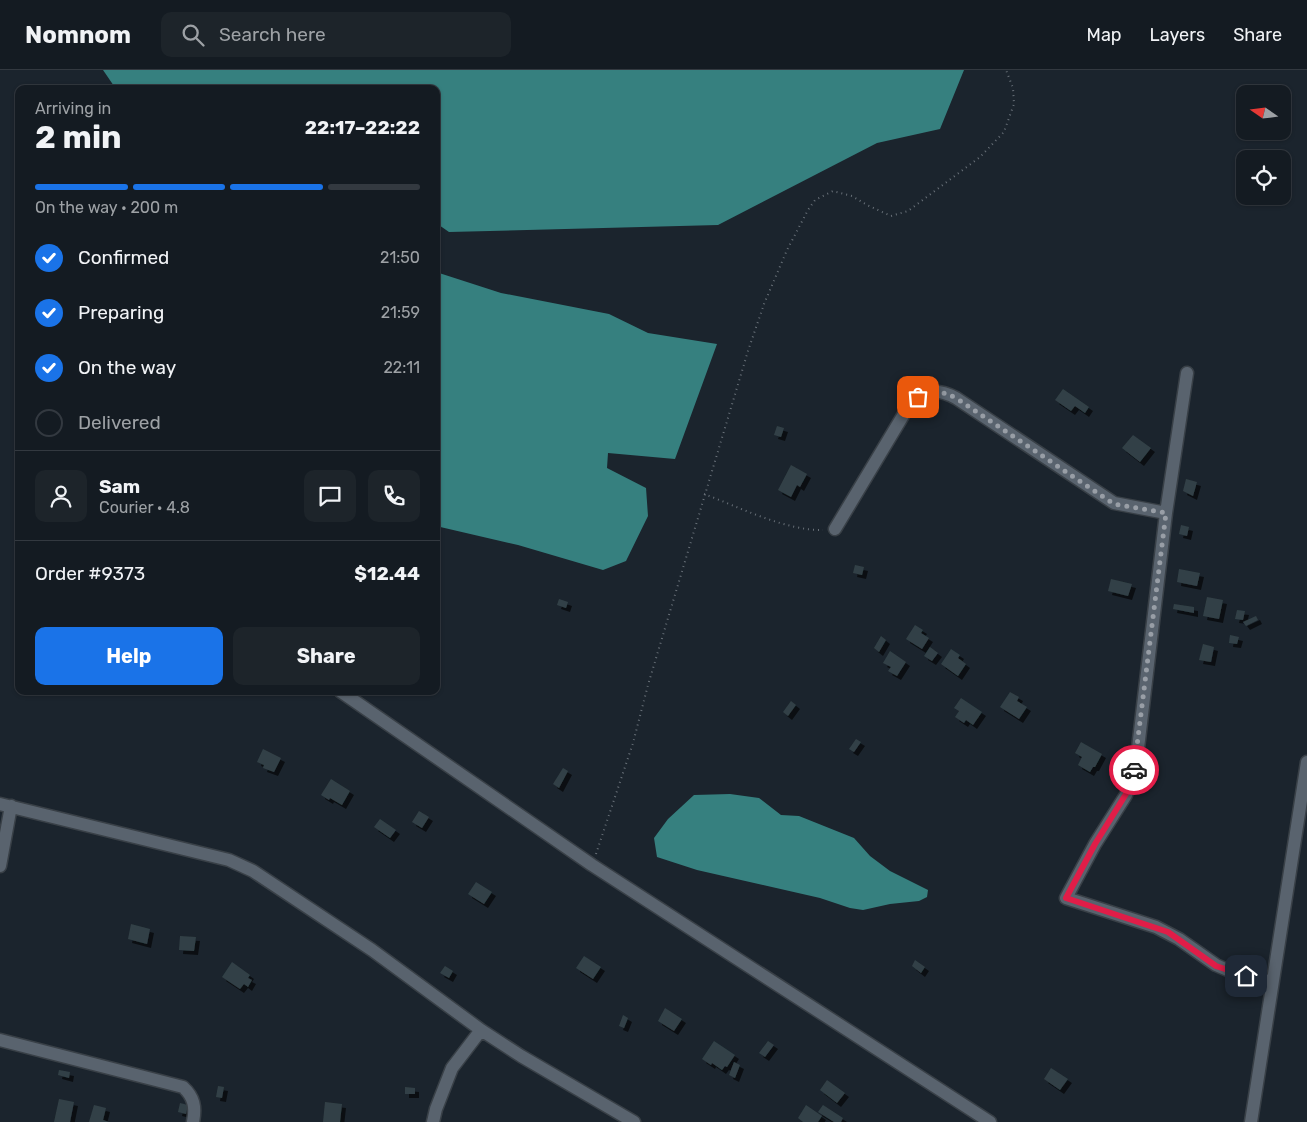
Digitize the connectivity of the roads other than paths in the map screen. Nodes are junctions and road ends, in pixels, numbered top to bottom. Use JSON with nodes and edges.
{"nodes":[{"id":1,"x":1187,"y":373,"type":"dead end"},
{"id":2,"x":1166,"y":513,"type":"junction"},
{"id":3,"x":835,"y":529,"type":"road end"},
{"id":4,"x":346,"y":695,"type":"edge"},
{"id":5,"x":1307,"y":762,"type":"edge"},
{"id":6,"x":5,"y":805,"type":"edge"},
{"id":7,"x":0,"y":866,"type":"edge"},
{"id":8,"x":1272,"y":982,"type":"junction"},
{"id":9,"x":481,"y":1030,"type":"junction"},
{"id":10,"x":0,"y":1040,"type":"edge"},
{"id":11,"x":193,"y":1122,"type":"edge"},
{"id":12,"x":433,"y":1122,"type":"edge"},
{"id":13,"x":634,"y":1122,"type":"edge"},
{"id":14,"x":990,"y":1122,"type":"edge"},
{"id":15,"x":1251,"y":1122,"type":"edge"}],
"edges":[{"from":1,"to":2,"type":"street"},
{"from":2,"to":3,"type":"street"},
{"from":2,"to":8,"type":"street"},
{"from":4,"to":14,"type":"street"},
{"from":5,"to":8,"type":"street"},
{"from":6,"to":7,"type":"street"},
{"from":6,"to":9,"type":"street"},
{"from":8,"to":15,"type":"street"},
{"from":9,"to":12,"type":"street"},
{"from":9,"to":13,"type":"street"},
{"from":10,"to":11,"type":"street"}]}
